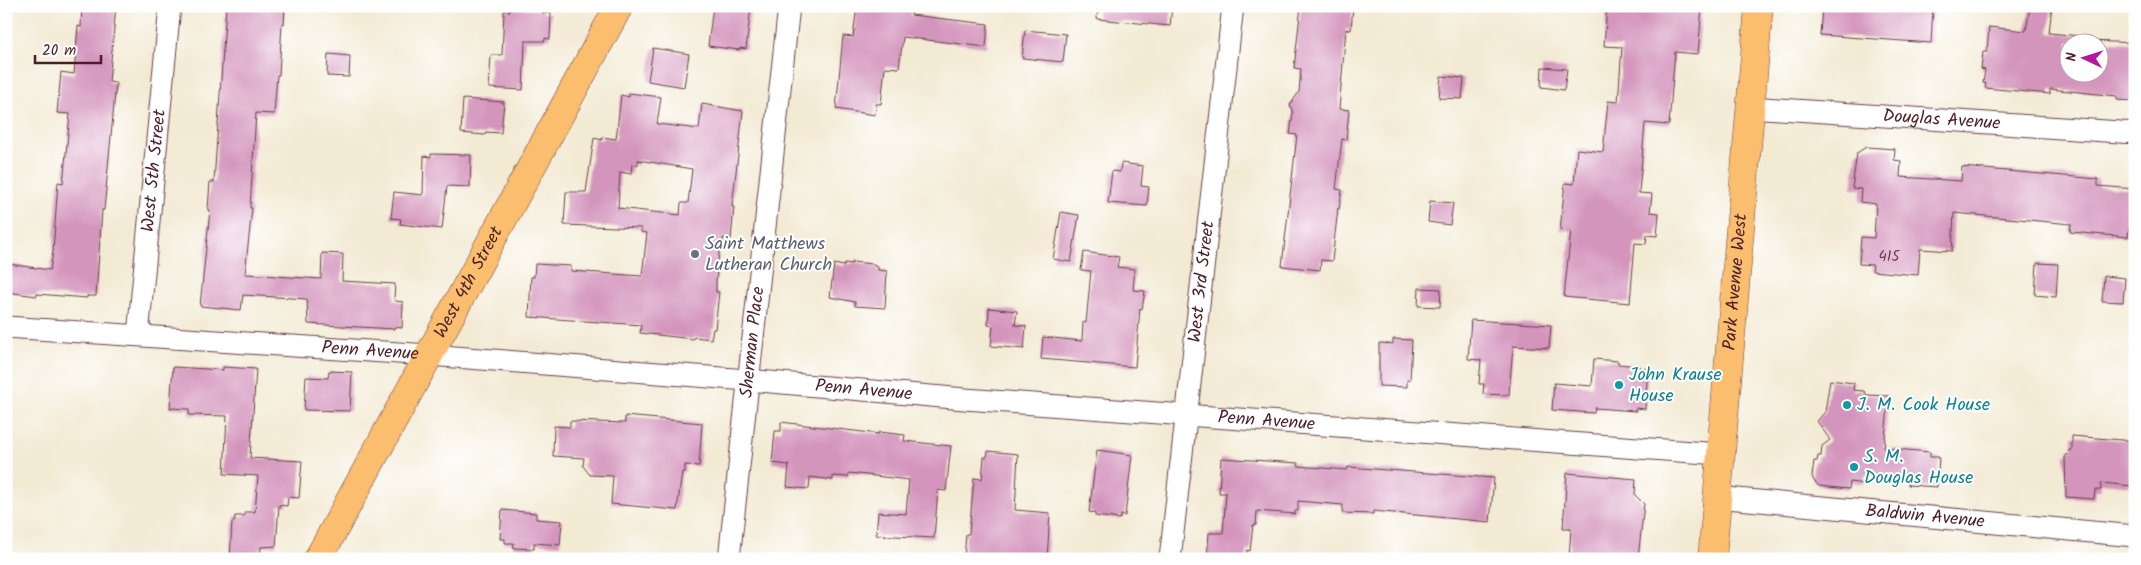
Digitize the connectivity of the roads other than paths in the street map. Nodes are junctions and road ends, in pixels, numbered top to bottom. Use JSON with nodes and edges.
{"nodes":[{"id":1,"x":170,"y":6,"type":"edge"},
{"id":2,"x":618,"y":6,"type":"edge"},
{"id":3,"x":789,"y":6,"type":"edge"},
{"id":4,"x":1233,"y":6,"type":"edge"},
{"id":5,"x":1759,"y":6,"type":"edge"},
{"id":6,"x":1750,"y":107,"type":"junction"},
{"id":7,"x":2135,"y":133,"type":"edge"},
{"id":8,"x":6,"y":327,"type":"edge"},
{"id":9,"x":138,"y":335,"type":"junction"},
{"id":10,"x":429,"y":356,"type":"junction"},
{"id":11,"x":747,"y":380,"type":"junction"},
{"id":12,"x":1186,"y":415,"type":"junction"},
{"id":13,"x":1720,"y":454,"type":"junction"},
{"id":14,"x":1716,"y":496,"type":"junction"},
{"id":15,"x":2135,"y":536,"type":"edge"},
{"id":16,"x":318,"y":559,"type":"edge"},
{"id":17,"x":728,"y":559,"type":"edge"},
{"id":18,"x":1170,"y":559,"type":"edge"},
{"id":19,"x":1712,"y":559,"type":"edge"}],
"edges":[{"from":1,"to":9,"type":"street","name":"West 5th Street"},
{"from":2,"to":10,"type":"main road","name":"West 4th Street"},
{"from":3,"to":11,"type":"street","name":"Sherman Place"},
{"from":4,"to":12,"type":"street","name":"West 3rd Street"},
{"from":5,"to":6,"type":"main road","name":"Park Avenue West"},
{"from":6,"to":7,"type":"street","name":"Douglas Avenue"},
{"from":6,"to":13,"type":"main road","name":"Park Avenue West"},
{"from":8,"to":9,"type":"street","name":"Penn Avenue"},
{"from":9,"to":10,"type":"street","name":"Penn Avenue"},
{"from":10,"to":11,"type":"street","name":"Penn Avenue"},
{"from":10,"to":16,"type":"main road","name":"West 4th Street"},
{"from":11,"to":12,"type":"street","name":"Penn Avenue"},
{"from":11,"to":17,"type":"street","name":"Sherman Place"},
{"from":12,"to":13,"type":"street","name":"Penn Avenue"},
{"from":12,"to":18,"type":"street","name":"West 3rd Street"},
{"from":13,"to":14,"type":"main road","name":"Park Avenue West"},
{"from":14,"to":15,"type":"street","name":"Baldwin Avenue"},
{"from":14,"to":19,"type":"main road","name":"Park Avenue West"}]}
